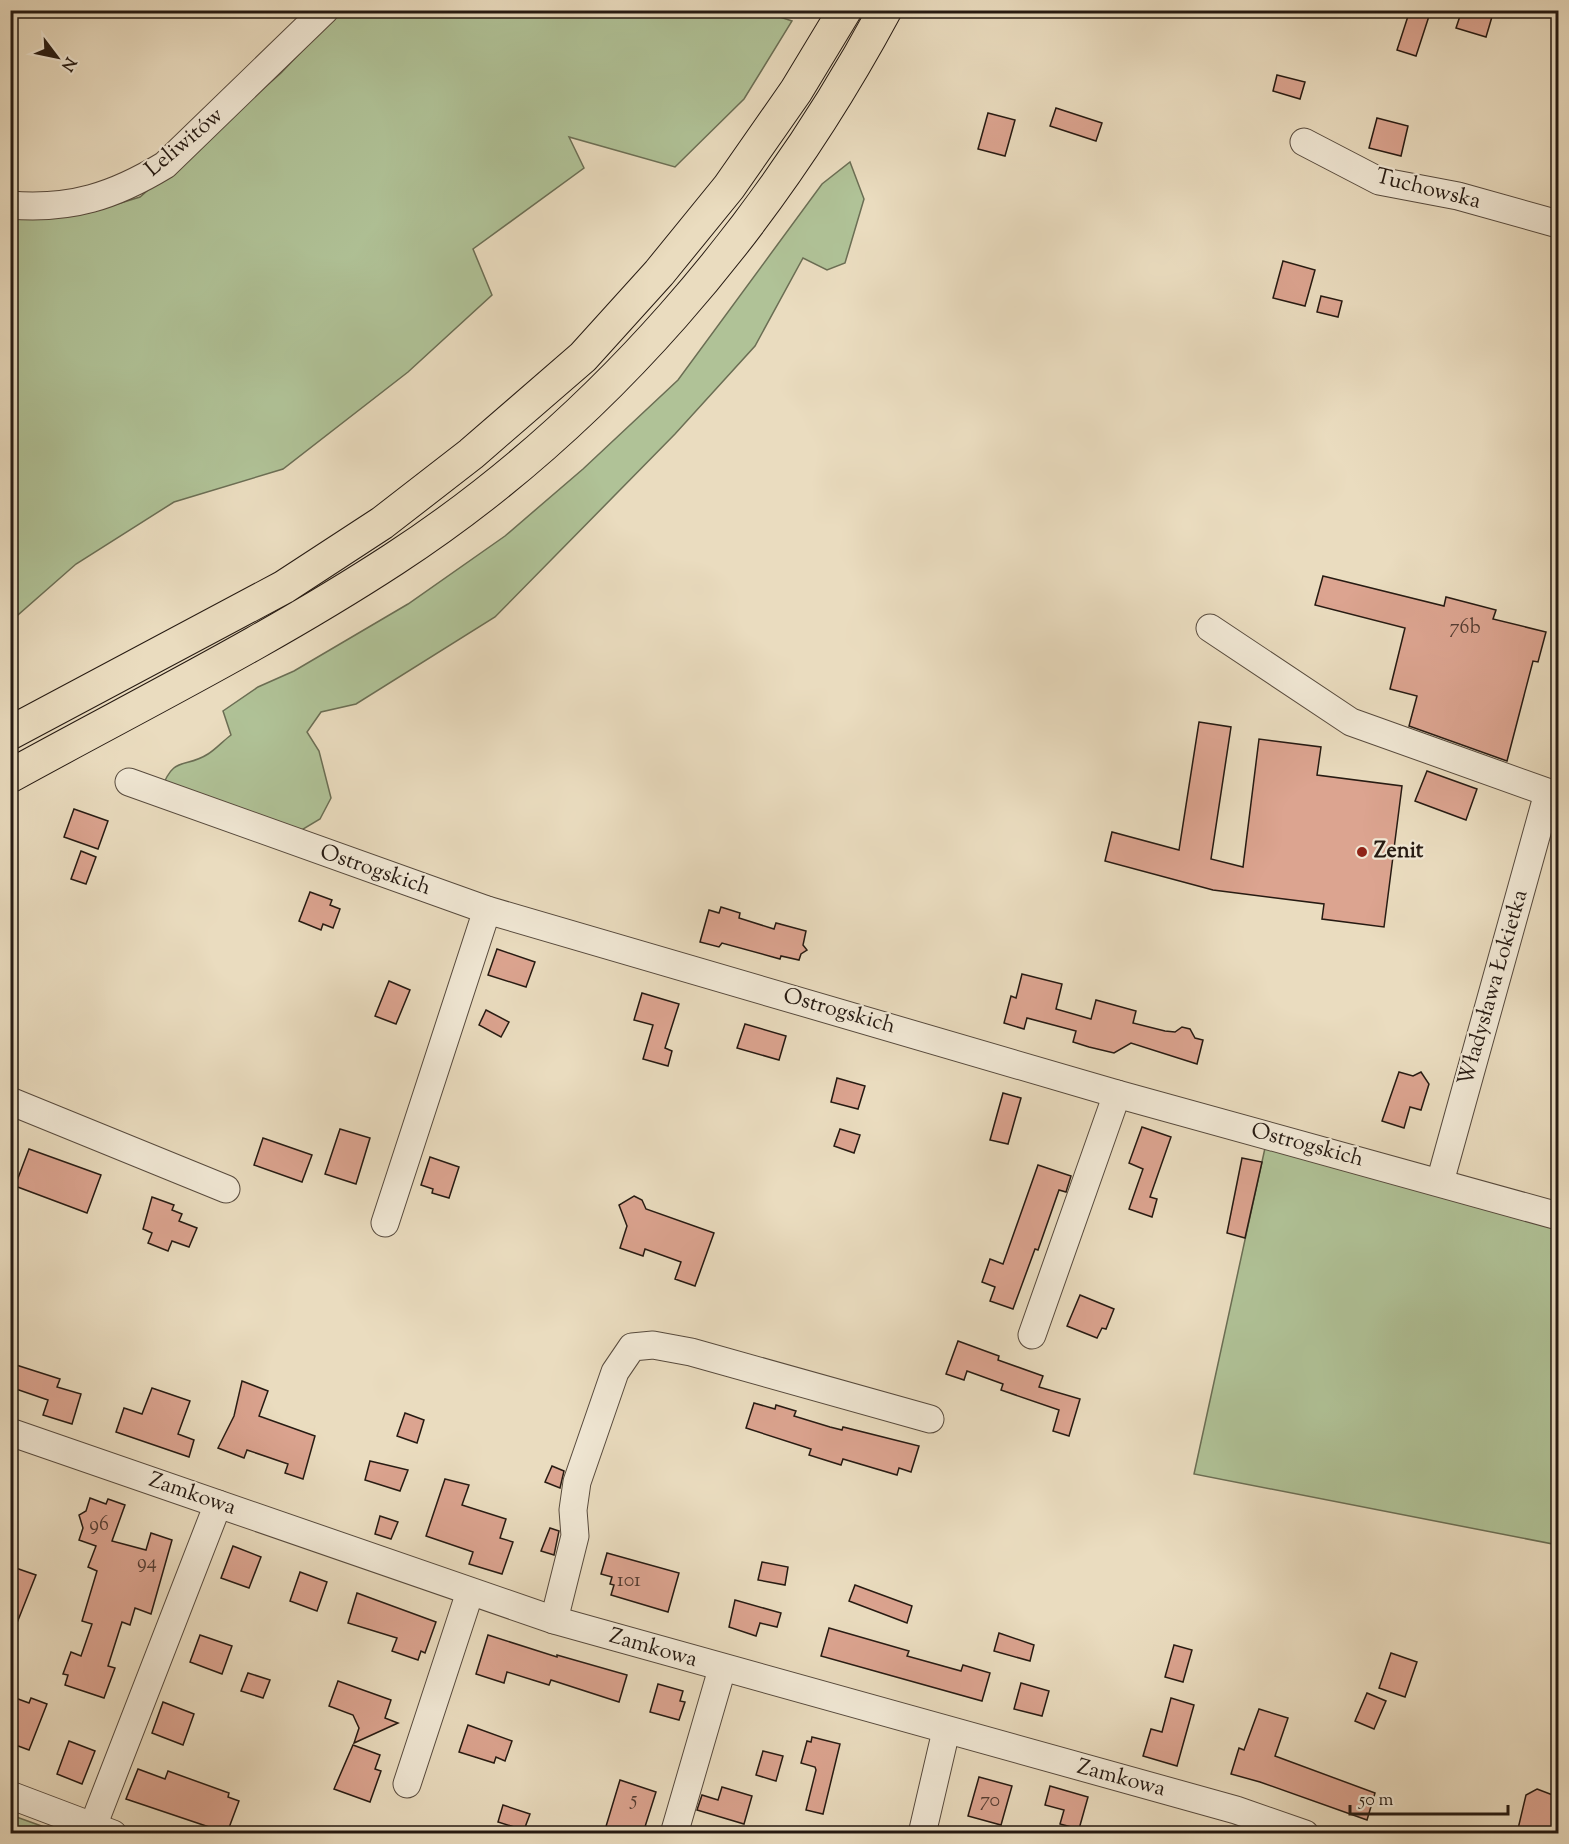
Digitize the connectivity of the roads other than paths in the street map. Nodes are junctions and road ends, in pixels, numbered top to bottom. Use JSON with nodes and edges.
{"nodes":[{"id":1,"x":325,"y":10,"type":"edge"},
{"id":2,"x":845,"y":10,"type":"edge"},
{"id":3,"x":885,"y":10,"type":"edge"},
{"id":4,"x":1304,"y":142,"type":"dead end"},
{"id":5,"x":10,"y":205,"type":"edge"},
{"id":6,"x":1558,"y":224,"type":"edge"},
{"id":7,"x":1210,"y":628,"type":"dead end"},
{"id":8,"x":10,"y":733,"type":"edge"},
{"id":9,"x":10,"y":776,"type":"edge"},
{"id":10,"x":129,"y":782,"type":"dead end"},
{"id":11,"x":1553,"y":795,"type":"edge"},
{"id":12,"x":487,"y":910,"type":"junction"},
{"id":13,"x":1117,"y":1094,"type":"junction"},
{"id":14,"x":10,"y":1101,"type":"edge"},
{"id":15,"x":1440,"y":1182,"type":"junction"},
{"id":16,"x":226,"y":1189,"type":"dead end"},
{"id":17,"x":1558,"y":1216,"type":"edge"},
{"id":18,"x":385,"y":1223,"type":"dead end"},
{"id":19,"x":1032,"y":1335,"type":"dead end"},
{"id":20,"x":930,"y":1419,"type":"dead end"},
{"id":21,"x":10,"y":1432,"type":"edge"},
{"id":22,"x":218,"y":1504,"type":"junction"},
{"id":23,"x":470,"y":1592,"type":"junction"},
{"id":24,"x":554,"y":1620,"type":"junction"},
{"id":25,"x":722,"y":1669,"type":"junction"},
{"id":26,"x":946,"y":1731,"type":"junction"},
{"id":27,"x":407,"y":1784,"type":"dead end"},
{"id":28,"x":10,"y":1795,"type":"edge"},
{"id":29,"x":1233,"y":1822,"type":"edge"},
{"id":30,"x":103,"y":1830,"type":"edge"},
{"id":31,"x":674,"y":1833,"type":"edge"},
{"id":32,"x":922,"y":1833,"type":"edge"},
{"id":33,"x":1305,"y":1833,"type":"edge"}],
"edges":[{"from":1,"to":5,"type":"street","name":"Leliwitów"},
{"from":2,"to":8,"type":"main road"},
{"from":3,"to":9,"type":"main road"},
{"from":4,"to":6,"type":"street","name":"Tuchowska"},
{"from":7,"to":11,"type":"street","name":"Władysława Łokietka"},
{"from":10,"to":12,"type":"street","name":"Ostrogskich"},
{"from":11,"to":15,"type":"street","name":"Władysława Łokietka"},
{"from":12,"to":13,"type":"street","name":"Ostrogskich"},
{"from":12,"to":18,"type":"street"},
{"from":13,"to":15,"type":"street","name":"Ostrogskich"},
{"from":13,"to":19,"type":"street"},
{"from":14,"to":16,"type":"street"},
{"from":15,"to":17,"type":"street","name":"Ostrogskich"},
{"from":20,"to":24,"type":"street"},
{"from":21,"to":22,"type":"street","name":"Zamkowa"},
{"from":22,"to":23,"type":"street","name":"Zamkowa"},
{"from":22,"to":30,"type":"street"},
{"from":23,"to":24,"type":"street","name":"Zamkowa"},
{"from":23,"to":27,"type":"street"},
{"from":24,"to":25,"type":"street","name":"Zamkowa"},
{"from":25,"to":26,"type":"street","name":"Zamkowa"},
{"from":25,"to":31,"type":"street"},
{"from":26,"to":29,"type":"street","name":"Zamkowa"},
{"from":26,"to":32,"type":"street"},
{"from":28,"to":30,"type":"street"},
{"from":29,"to":33,"type":"street","name":"Zamkowa"}]}
